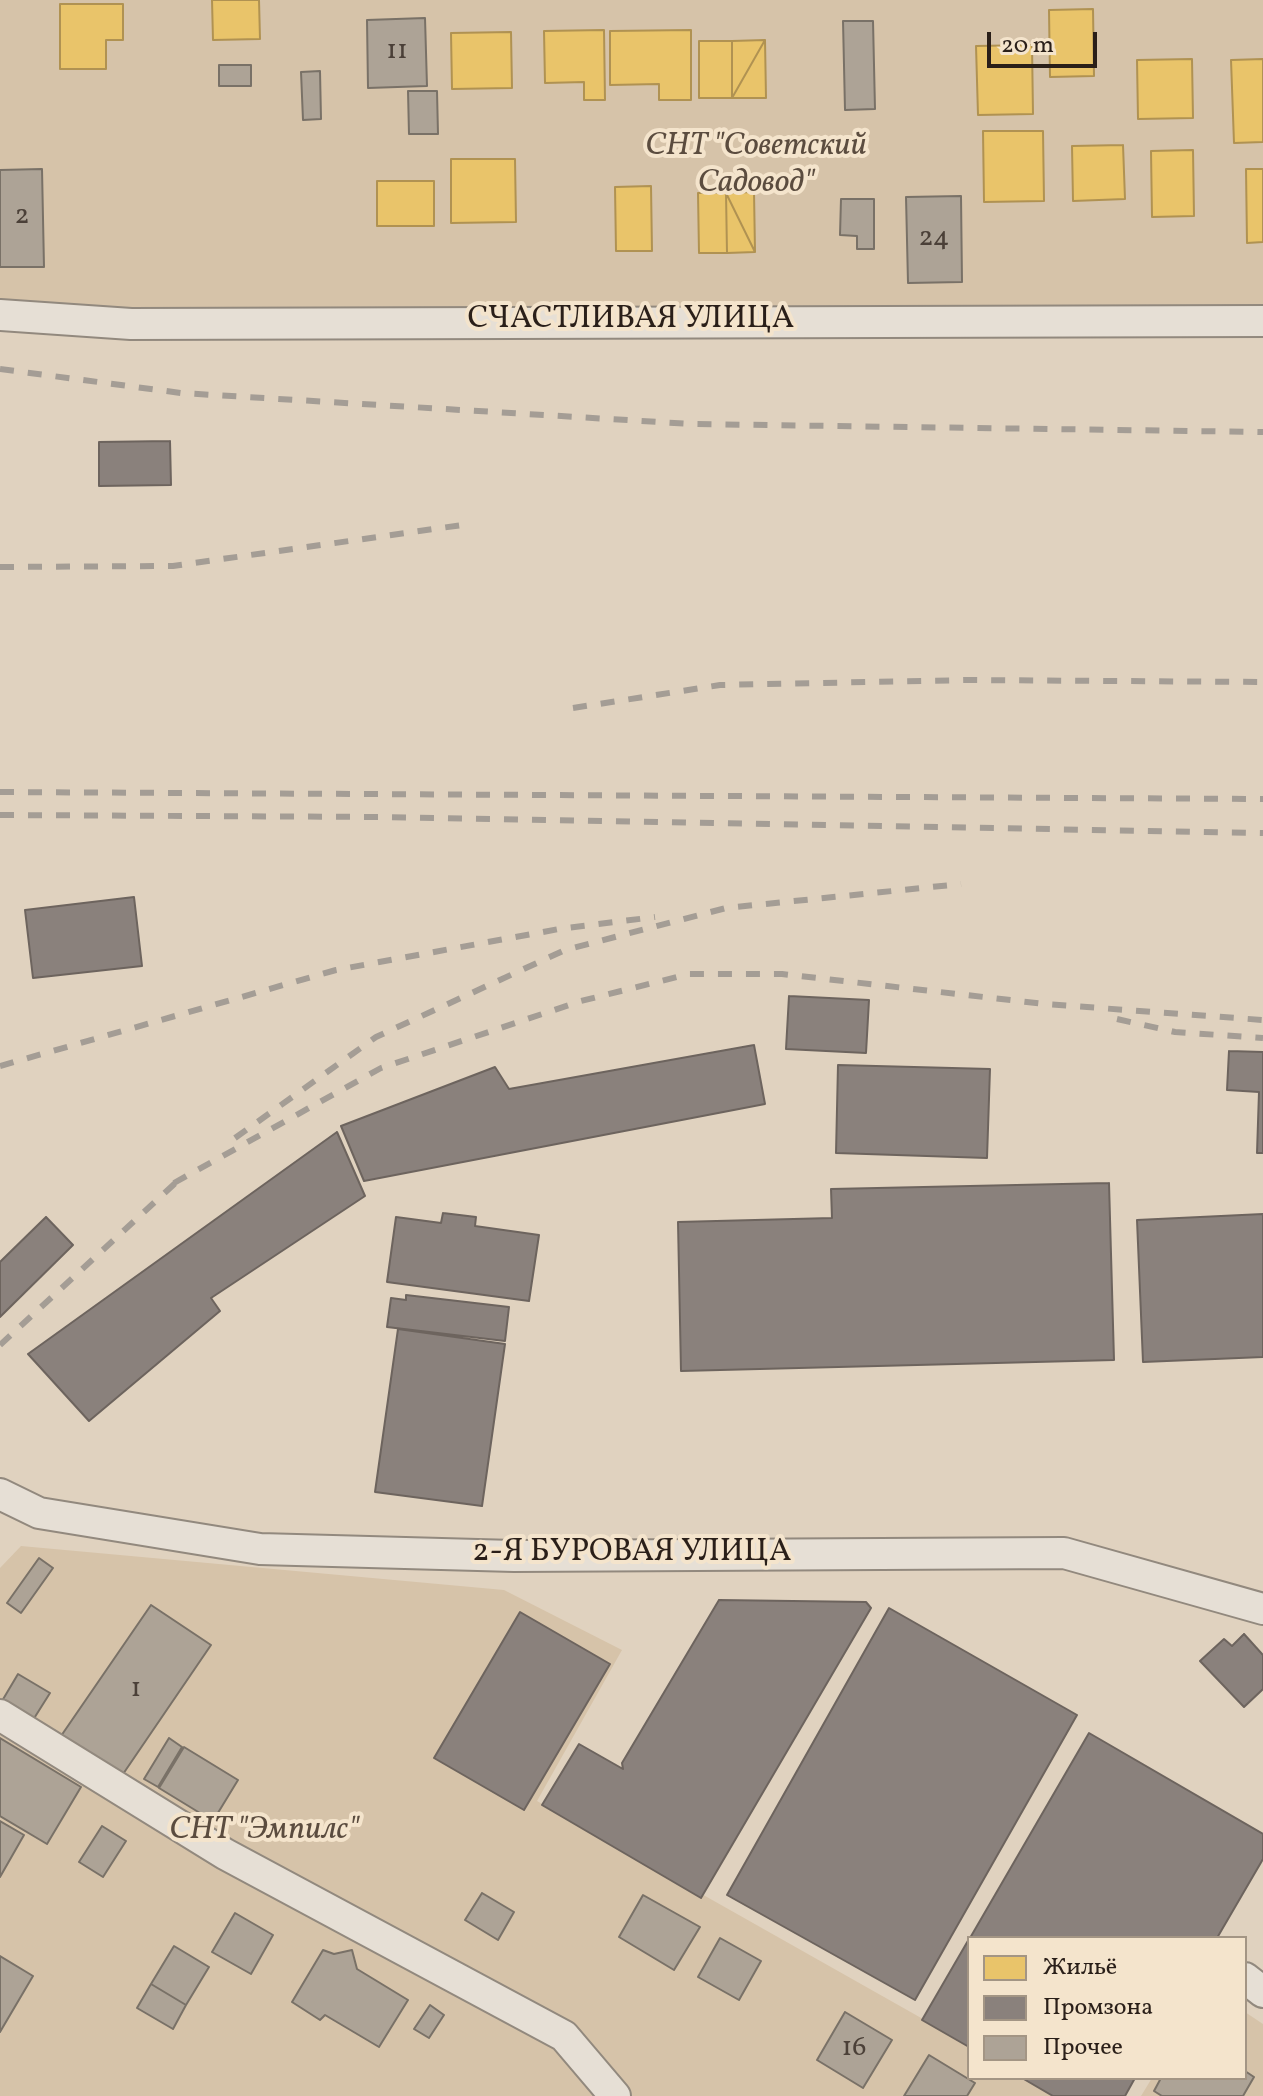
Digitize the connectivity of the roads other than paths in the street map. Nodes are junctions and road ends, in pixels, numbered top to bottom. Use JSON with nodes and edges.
{"nodes":[{"id":1,"x":0,"y":315,"type":"edge"},
{"id":2,"x":1263,"y":321,"type":"edge"},
{"id":3,"x":0,"y":1494,"type":"edge"},
{"id":4,"x":1263,"y":1609,"type":"edge"},
{"id":5,"x":0,"y":1715,"type":"edge"},
{"id":6,"x":1247,"y":1980,"type":"edge"},
{"id":7,"x":1263,"y":1992,"type":"edge"},
{"id":8,"x":615,"y":2096,"type":"edge"}],
"edges":[{"from":1,"to":2,"type":"street","name":"СЧАСТЛИВАЯ УЛИЦА"},
{"from":3,"to":4,"type":"street","name":"2-Я БУРОВАЯ УЛИЦА"},
{"from":5,"to":8,"type":"street"},
{"from":6,"to":7,"type":"street"}]}
